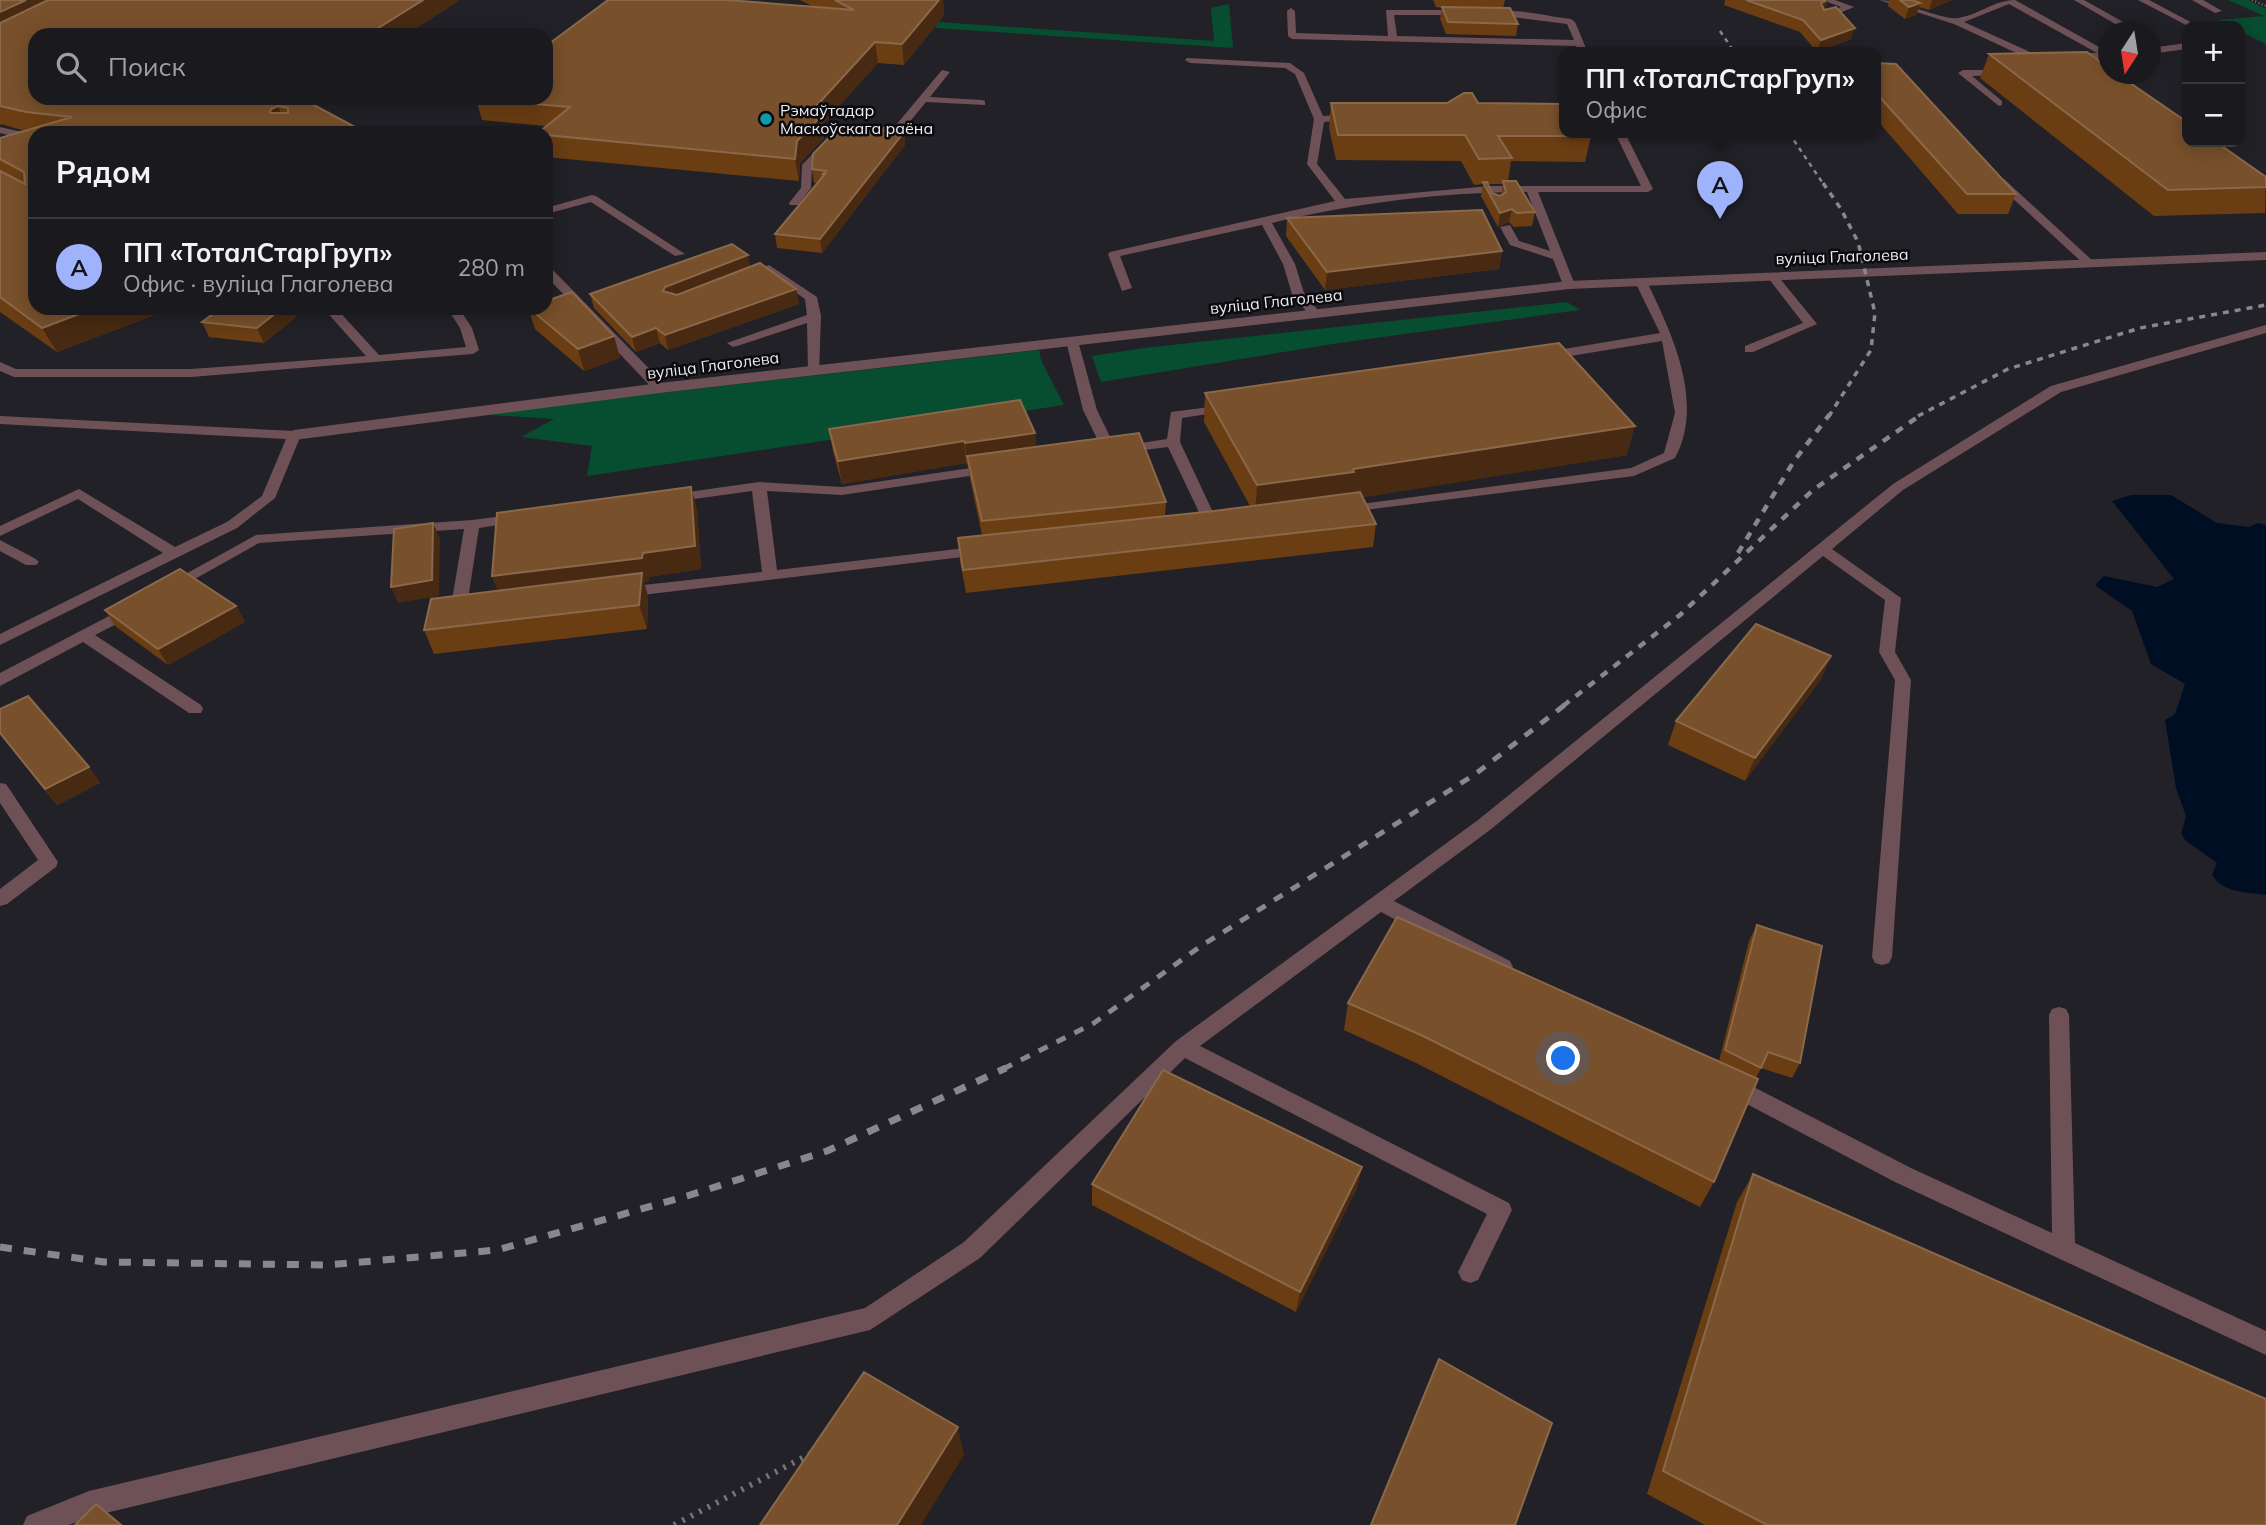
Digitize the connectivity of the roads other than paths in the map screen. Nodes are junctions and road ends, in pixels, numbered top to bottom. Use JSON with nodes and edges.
{"nodes":[{"id":1,"x":1826,"y":0,"type":"edge"},
{"id":2,"x":1883,"y":0,"type":"edge"},
{"id":3,"x":2011,"y":0,"type":"edge"},
{"id":4,"x":2078,"y":0,"type":"edge"},
{"id":5,"x":2142,"y":0,"type":"edge"},
{"id":6,"x":2196,"y":0,"type":"edge"},
{"id":7,"x":1291,"y":11,"type":"dead end"},
{"id":8,"x":2218,"y":11,"type":"dead end"},
{"id":9,"x":1469,"y":13,"type":"edge"},
{"id":10,"x":1482,"y":14,"type":"edge"},
{"id":11,"x":1823,"y":17,"type":"edge"},
{"id":12,"x":2117,"y":21,"type":"edge"},
{"id":13,"x":2184,"y":21,"type":"edge"},
{"id":14,"x":1957,"y":22,"type":"junction"},
{"id":15,"x":1393,"y":39,"type":"junction"},
{"id":16,"x":2161,"y":45,"type":"edge"},
{"id":17,"x":1561,"y":47,"type":"edge"},
{"id":18,"x":1582,"y":47,"type":"edge"},
{"id":19,"x":2182,"y":47,"type":"edge"},
{"id":20,"x":2169,"y":49,"type":"junction"},
{"id":21,"x":2098,"y":50,"type":"edge"},
{"id":22,"x":2161,"y":50,"type":"edge"},
{"id":23,"x":2098,"y":56,"type":"edge"},
{"id":24,"x":1190,"y":60,"type":"dead end"},
{"id":25,"x":2015,"y":71,"type":"edge"},
{"id":26,"x":945,"y":72,"type":"dead end"},
{"id":27,"x":923,"y":99,"type":"junction"},
{"id":28,"x":982,"y":103,"type":"dead end"},
{"id":29,"x":1999,"y":103,"type":"dead end"},
{"id":30,"x":1369,"y":115,"type":"edge"},
{"id":31,"x":1319,"y":119,"type":"junction"},
{"id":32,"x":2,"y":130,"type":"edge"},
{"id":33,"x":28,"y":136,"type":"edge"},
{"id":34,"x":1622,"y":138,"type":"edge"},
{"id":35,"x":1994,"y":176,"type":"edge"},
{"id":36,"x":1490,"y":189,"type":"junction"},
{"id":37,"x":1531,"y":189,"type":"junction"},
{"id":38,"x":794,"y":203,"type":"dead end"},
{"id":39,"x":1342,"y":203,"type":"junction"},
{"id":40,"x":1496,"y":205,"type":"edge"},
{"id":41,"x":553,"y":209,"type":"edge"},
{"id":42,"x":1265,"y":221,"type":"junction"},
{"id":43,"x":1506,"y":227,"type":"edge"},
{"id":44,"x":679,"y":254,"type":"dead end"},
{"id":45,"x":2266,"y":256,"type":"edge"},
{"id":46,"x":1558,"y":257,"type":"junction"},
{"id":47,"x":2090,"y":264,"type":"junction"},
{"id":48,"x":553,"y":277,"type":"edge"},
{"id":49,"x":1773,"y":277,"type":"junction"},
{"id":50,"x":734,"y":282,"type":"edge"},
{"id":51,"x":1641,"y":282,"type":"junction"},
{"id":52,"x":1569,"y":285,"type":"junction"},
{"id":53,"x":1126,"y":288,"type":"dead end"},
{"id":54,"x":1315,"y":314,"type":"junction"},
{"id":55,"x":335,"y":315,"type":"edge"},
{"id":56,"x":458,"y":315,"type":"edge"},
{"id":57,"x":815,"y":316,"type":"junction"},
{"id":58,"x":2266,"y":328,"type":"edge"},
{"id":59,"x":1667,"y":336,"type":"junction"},
{"id":60,"x":1072,"y":341,"type":"junction"},
{"id":61,"x":733,"y":343,"type":"dead end"},
{"id":62,"x":1749,"y":349,"type":"dead end"},
{"id":63,"x":1531,"y":358,"type":"edge"},
{"id":64,"x":376,"y":359,"type":"junction"},
{"id":65,"x":0,"y":366,"type":"edge"},
{"id":66,"x":814,"y":371,"type":"junction"},
{"id":67,"x":660,"y":388,"type":"junction"},
{"id":68,"x":1244,"y":404,"type":"edge"},
{"id":69,"x":0,"y":420,"type":"edge"},
{"id":70,"x":294,"y":435,"type":"junction"},
{"id":71,"x":1173,"y":442,"type":"junction"},
{"id":72,"x":1003,"y":467,"type":"edge"},
{"id":73,"x":760,"y":486,"type":"junction"},
{"id":74,"x":650,"y":500,"type":"edge"},
{"id":75,"x":1335,"y":511,"type":"edge"},
{"id":76,"x":540,"y":515,"type":"edge"},
{"id":77,"x":472,"y":524,"type":"junction"},
{"id":78,"x":1213,"y":527,"type":"edge"},
{"id":79,"x":0,"y":532,"type":"edge"},
{"id":80,"x":0,"y":545,"type":"edge"},
{"id":81,"x":1006,"y":549,"type":"edge"},
{"id":82,"x":1822,"y":549,"type":"junction"},
{"id":83,"x":175,"y":554,"type":"junction"},
{"id":84,"x":31,"y":562,"type":"dead end"},
{"id":85,"x":770,"y":574,"type":"junction"},
{"id":86,"x":608,"y":594,"type":"edge"},
{"id":87,"x":486,"y":608,"type":"edge"},
{"id":88,"x":85,"y":636,"type":"junction"},
{"id":89,"x":0,"y":640,"type":"edge"},
{"id":90,"x":0,"y":680,"type":"edge"},
{"id":91,"x":195,"y":709,"type":"dead end"},
{"id":92,"x":0,"y":789,"type":"edge"},
{"id":93,"x":0,"y":899,"type":"edge"},
{"id":94,"x":1379,"y":902,"type":"junction"},
{"id":95,"x":1882,"y":957,"type":"dead end"},
{"id":96,"x":1525,"y":978,"type":"edge"},
{"id":97,"x":2059,"y":1015,"type":"dead end"},
{"id":98,"x":1183,"y":1047,"type":"junction"},
{"id":99,"x":1708,"y":1074,"type":"edge"},
{"id":100,"x":2064,"y":1250,"type":"junction"},
{"id":101,"x":1470,"y":1272,"type":"dead end"},
{"id":102,"x":2266,"y":1343,"type":"edge"},
{"id":103,"x":36,"y":1525,"type":"edge"}],
"edges":[{"from":1,"to":11,"type":"lane"},
{"from":2,"to":14,"type":"lane"},
{"from":3,"to":14,"type":"lane"},
{"from":3,"to":21,"type":"lane"},
{"from":4,"to":12,"type":"lane"},
{"from":5,"to":13,"type":"lane"},
{"from":6,"to":8,"type":"lane"},
{"from":7,"to":15,"type":"lane"},
{"from":9,"to":15,"type":"lane"},
{"from":10,"to":18,"type":"lane"},
{"from":14,"to":23,"type":"lane"},
{"from":15,"to":17,"type":"lane"},
{"from":16,"to":20,"type":"lane"},
{"from":19,"to":20,"type":"lane"},
{"from":20,"to":22,"type":"lane"},
{"from":24,"to":31,"type":"lane"},
{"from":25,"to":29,"type":"lane"},
{"from":26,"to":27,"type":"lane"},
{"from":27,"to":28,"type":"lane"},
{"from":27,"to":38,"type":"lane"},
{"from":30,"to":31,"type":"lane"},
{"from":31,"to":39,"type":"lane"},
{"from":32,"to":33,"type":"lane"},
{"from":34,"to":37,"type":"lane"},
{"from":35,"to":47,"type":"lane"},
{"from":36,"to":37,"type":"lane"},
{"from":36,"to":39,"type":"lane"},
{"from":36,"to":40,"type":"lane"},
{"from":37,"to":46,"type":"lane"},
{"from":39,"to":42,"type":"lane"},
{"from":41,"to":44,"type":"lane"},
{"from":42,"to":53,"type":"lane"},
{"from":42,"to":54,"type":"lane"},
{"from":43,"to":46,"type":"lane"},
{"from":45,"to":47,"type":"street","name":"вуліца Глаголева"},
{"from":46,"to":52,"type":"lane"},
{"from":47,"to":49,"type":"street","name":"вуліца Глаголева"},
{"from":48,"to":67,"type":"lane"},
{"from":49,"to":51,"type":"street","name":"вуліца Глаголева"},
{"from":49,"to":62,"type":"lane"},
{"from":50,"to":57,"type":"lane"},
{"from":51,"to":52,"type":"street","name":"вуліца Глаголева"},
{"from":51,"to":59,"type":"lane"},
{"from":52,"to":54,"type":"street","name":"вуліца Глаголева"},
{"from":54,"to":60,"type":"street","name":"вуліца Глаголева"},
{"from":55,"to":64,"type":"lane"},
{"from":56,"to":64,"type":"lane"},
{"from":57,"to":61,"type":"lane"},
{"from":57,"to":66,"type":"lane"},
{"from":58,"to":82,"type":"lane"},
{"from":59,"to":63,"type":"lane"},
{"from":59,"to":75,"type":"lane"},
{"from":60,"to":66,"type":"street","name":"вуліца Глаголева"},
{"from":60,"to":71,"type":"lane"},
{"from":64,"to":65,"type":"lane"},
{"from":66,"to":67,"type":"street","name":"вуліца Глаголева"},
{"from":67,"to":70,"type":"street","name":"вуліца Глаголева"},
{"from":68,"to":71,"type":"lane"},
{"from":69,"to":70,"type":"lane"},
{"from":70,"to":83,"type":"lane"},
{"from":71,"to":78,"type":"lane"},
{"from":72,"to":73,"type":"lane"},
{"from":73,"to":74,"type":"lane"},
{"from":73,"to":85,"type":"lane"},
{"from":76,"to":77,"type":"lane"},
{"from":77,"to":87,"type":"lane"},
{"from":77,"to":88,"type":"lane"},
{"from":79,"to":83,"type":"lane"},
{"from":80,"to":84,"type":"lane"},
{"from":81,"to":85,"type":"lane"},
{"from":82,"to":94,"type":"lane"},
{"from":82,"to":95,"type":"lane"},
{"from":83,"to":89,"type":"lane"},
{"from":85,"to":86,"type":"lane"},
{"from":88,"to":90,"type":"lane"},
{"from":88,"to":91,"type":"lane"},
{"from":92,"to":93,"type":"lane"},
{"from":94,"to":96,"type":"lane"},
{"from":94,"to":98,"type":"lane"},
{"from":97,"to":100,"type":"lane"},
{"from":98,"to":101,"type":"lane"},
{"from":98,"to":103,"type":"lane"},
{"from":99,"to":100,"type":"lane"},
{"from":100,"to":102,"type":"lane"}]}
